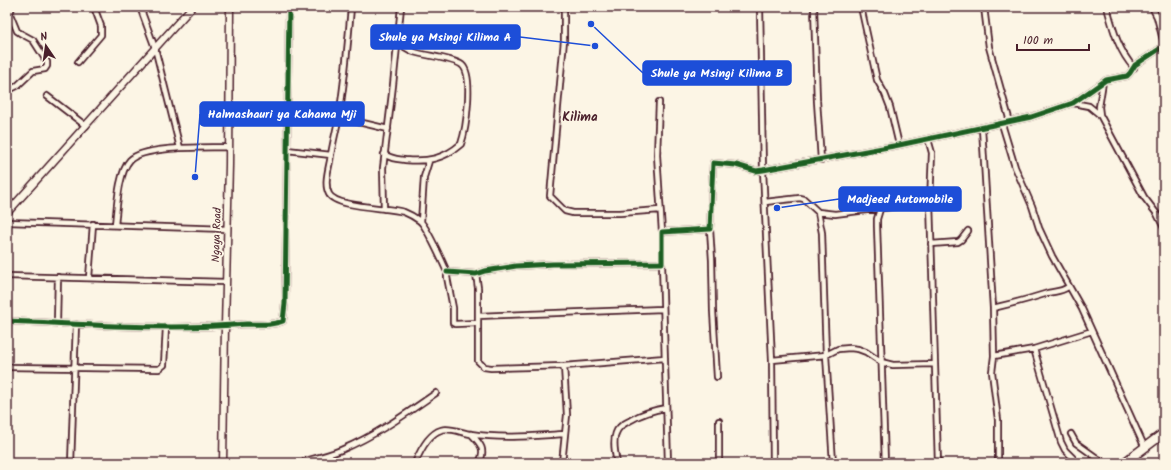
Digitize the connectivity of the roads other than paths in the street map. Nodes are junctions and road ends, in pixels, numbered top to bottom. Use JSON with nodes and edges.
{"nodes":[{"id":1,"x":12,"y":7,"type":"edge"},
{"id":2,"x":94,"y":7,"type":"edge"},
{"id":3,"x":140,"y":7,"type":"edge"},
{"id":4,"x":192,"y":7,"type":"edge"},
{"id":5,"x":230,"y":7,"type":"edge"},
{"id":6,"x":289,"y":7,"type":"edge"},
{"id":7,"x":351,"y":7,"type":"edge"},
{"id":8,"x":401,"y":7,"type":"edge"},
{"id":9,"x":564,"y":7,"type":"edge"},
{"id":10,"x":760,"y":7,"type":"edge"},
{"id":11,"x":814,"y":7,"type":"edge"},
{"id":12,"x":861,"y":7,"type":"edge"},
{"id":13,"x":984,"y":7,"type":"edge"},
{"id":14,"x":1107,"y":7,"type":"edge"},
{"id":15,"x":1152,"y":7,"type":"edge"},
{"id":16,"x":10,"y":14,"type":"junction"},
{"id":17,"x":7,"y":18,"type":"edge"},
{"id":18,"x":398,"y":43,"type":"junction"},
{"id":19,"x":1164,"y":45,"type":"edge"},
{"id":20,"x":154,"y":48,"type":"junction"},
{"id":21,"x":78,"y":62,"type":"dead end"},
{"id":22,"x":1134,"y":68,"type":"junction"},
{"id":23,"x":1103,"y":82,"type":"junction"},
{"id":24,"x":7,"y":91,"type":"edge"},
{"id":25,"x":47,"y":96,"type":"dead end"},
{"id":26,"x":659,"y":102,"type":"dead end"},
{"id":27,"x":1073,"y":103,"type":"junction"},
{"id":28,"x":339,"y":115,"type":"junction"},
{"id":29,"x":1100,"y":115,"type":"junction"},
{"id":30,"x":1010,"y":122,"type":"junction"},
{"id":31,"x":1002,"y":124,"type":"junction"},
{"id":32,"x":86,"y":126,"type":"junction"},
{"id":33,"x":982,"y":128,"type":"junction"},
{"id":34,"x":388,"y":129,"type":"junction"},
{"id":35,"x":928,"y":139,"type":"junction"},
{"id":36,"x":899,"y":145,"type":"junction"},
{"id":37,"x":230,"y":147,"type":"junction"},
{"id":38,"x":180,"y":148,"type":"junction"},
{"id":39,"x":287,"y":150,"type":"junction"},
{"id":40,"x":384,"y":154,"type":"junction"},
{"id":41,"x":330,"y":155,"type":"junction"},
{"id":42,"x":821,"y":160,"type":"junction"},
{"id":43,"x":429,"y":161,"type":"junction"},
{"id":44,"x":763,"y":170,"type":"junction"},
{"id":45,"x":764,"y":202,"type":"junction"},
{"id":46,"x":930,"y":202,"type":"junction"},
{"id":47,"x":384,"y":209,"type":"junction"},
{"id":48,"x":880,"y":209,"type":"junction"},
{"id":49,"x":660,"y":210,"type":"junction"},
{"id":50,"x":818,"y":212,"type":"junction"},
{"id":51,"x":7,"y":213,"type":"edge"},
{"id":52,"x":7,"y":222,"type":"edge"},
{"id":53,"x":421,"y":222,"type":"junction"},
{"id":54,"x":92,"y":224,"type":"junction"},
{"id":55,"x":115,"y":225,"type":"junction"},
{"id":56,"x":1164,"y":228,"type":"edge"},
{"id":57,"x":227,"y":229,"type":"junction"},
{"id":58,"x":710,"y":229,"type":"junction"},
{"id":59,"x":968,"y":231,"type":"dead end"},
{"id":60,"x":662,"y":232,"type":"junction"},
{"id":61,"x":932,"y":244,"type":"junction"},
{"id":62,"x":662,"y":263,"type":"junction"},
{"id":63,"x":447,"y":272,"type":"junction"},
{"id":64,"x":476,"y":274,"type":"junction"},
{"id":65,"x":7,"y":276,"type":"edge"},
{"id":66,"x":58,"y":277,"type":"junction"},
{"id":67,"x":89,"y":278,"type":"junction"},
{"id":68,"x":226,"y":282,"type":"junction"},
{"id":69,"x":1068,"y":287,"type":"junction"},
{"id":70,"x":993,"y":308,"type":"junction"},
{"id":71,"x":663,"y":309,"type":"junction"},
{"id":72,"x":478,"y":316,"type":"junction"},
{"id":73,"x":7,"y":321,"type":"edge"},
{"id":74,"x":57,"y":323,"type":"junction"},
{"id":75,"x":478,"y":323,"type":"junction"},
{"id":76,"x":76,"y":324,"type":"junction"},
{"id":77,"x":224,"y":326,"type":"junction"},
{"id":78,"x":166,"y":327,"type":"junction"},
{"id":79,"x":1092,"y":331,"type":"junction"},
{"id":80,"x":1034,"y":349,"type":"junction"},
{"id":81,"x":826,"y":355,"type":"junction"},
{"id":82,"x":994,"y":356,"type":"junction"},
{"id":83,"x":665,"y":358,"type":"junction"},
{"id":84,"x":772,"y":360,"type":"junction"},
{"id":85,"x":881,"y":362,"type":"junction"},
{"id":86,"x":935,"y":364,"type":"junction"},
{"id":87,"x":564,"y":366,"type":"junction"},
{"id":88,"x":7,"y":367,"type":"edge"},
{"id":89,"x":74,"y":368,"type":"junction"},
{"id":90,"x":717,"y":377,"type":"dead end"},
{"id":91,"x":436,"y":393,"type":"dead end"},
{"id":92,"x":666,"y":408,"type":"junction"},
{"id":93,"x":719,"y":421,"type":"dead end"},
{"id":94,"x":1164,"y":433,"type":"edge"},
{"id":95,"x":471,"y":434,"type":"junction"},
{"id":96,"x":564,"y":434,"type":"junction"},
{"id":97,"x":1071,"y":434,"type":"dead end"},
{"id":98,"x":1145,"y":448,"type":"junction"},
{"id":99,"x":1073,"y":458,"type":"dead end"},
{"id":100,"x":71,"y":463,"type":"edge"},
{"id":101,"x":223,"y":463,"type":"edge"},
{"id":102,"x":297,"y":463,"type":"edge"},
{"id":103,"x":415,"y":463,"type":"edge"},
{"id":104,"x":479,"y":463,"type":"edge"},
{"id":105,"x":562,"y":463,"type":"edge"},
{"id":106,"x":617,"y":463,"type":"edge"},
{"id":107,"x":668,"y":463,"type":"edge"},
{"id":108,"x":719,"y":463,"type":"edge"},
{"id":109,"x":773,"y":463,"type":"edge"},
{"id":110,"x":833,"y":463,"type":"edge"},
{"id":111,"x":885,"y":463,"type":"edge"},
{"id":112,"x":938,"y":463,"type":"edge"},
{"id":113,"x":998,"y":463,"type":"edge"},
{"id":114,"x":1104,"y":463,"type":"edge"},
{"id":115,"x":1125,"y":463,"type":"edge"}],
"edges":[{"from":1,"to":16,"type":"street"},
{"from":2,"to":21,"type":"street"},
{"from":3,"to":20,"type":"street"},
{"from":4,"to":20,"type":"street"},
{"from":5,"to":37,"type":"street","name":"Ngaya Road"},
{"from":6,"to":39,"type":"street"},
{"from":7,"to":28,"type":"street"},
{"from":8,"to":18,"type":"street"},
{"from":9,"to":49,"type":"street"},
{"from":10,"to":44,"type":"street"},
{"from":11,"to":42,"type":"street"},
{"from":12,"to":36,"type":"street"},
{"from":13,"to":30,"type":"street"},
{"from":14,"to":22,"type":"street"},
{"from":15,"to":19,"type":"street"},
{"from":16,"to":17,"type":"street"},
{"from":16,"to":24,"type":"street"},
{"from":18,"to":34,"type":"street"},
{"from":18,"to":43,"type":"street"},
{"from":19,"to":22,"type":"street"},
{"from":20,"to":32,"type":"street"},
{"from":20,"to":38,"type":"street"},
{"from":22,"to":23,"type":"street"},
{"from":23,"to":27,"type":"street"},
{"from":23,"to":29,"type":"street"},
{"from":25,"to":32,"type":"street"},
{"from":26,"to":49,"type":"street"},
{"from":27,"to":29,"type":"street"},
{"from":27,"to":30,"type":"street"},
{"from":28,"to":34,"type":"street"},
{"from":28,"to":41,"type":"street"},
{"from":29,"to":56,"type":"street"},
{"from":30,"to":31,"type":"street"},
{"from":31,"to":33,"type":"street"},
{"from":31,"to":69,"type":"street"},
{"from":32,"to":51,"type":"street"},
{"from":33,"to":35,"type":"street"},
{"from":33,"to":70,"type":"street"},
{"from":34,"to":40,"type":"street"},
{"from":35,"to":36,"type":"street"},
{"from":35,"to":46,"type":"street"},
{"from":36,"to":42,"type":"street"},
{"from":37,"to":38,"type":"street"},
{"from":37,"to":57,"type":"street","name":"Ngaya Road"},
{"from":38,"to":55,"type":"street"},
{"from":39,"to":41,"type":"street"},
{"from":39,"to":77,"type":"street"},
{"from":40,"to":43,"type":"street"},
{"from":40,"to":47,"type":"street"},
{"from":41,"to":47,"type":"street"},
{"from":42,"to":44,"type":"street"},
{"from":43,"to":53,"type":"street"},
{"from":44,"to":45,"type":"street"},
{"from":44,"to":58,"type":"street"},
{"from":45,"to":50,"type":"street"},
{"from":45,"to":84,"type":"street"},
{"from":46,"to":48,"type":"street"},
{"from":46,"to":61,"type":"street"},
{"from":47,"to":53,"type":"street"},
{"from":48,"to":50,"type":"street"},
{"from":48,"to":85,"type":"street"},
{"from":49,"to":60,"type":"street"},
{"from":50,"to":81,"type":"street"},
{"from":52,"to":54,"type":"street"},
{"from":53,"to":63,"type":"street"},
{"from":54,"to":55,"type":"street"},
{"from":54,"to":67,"type":"street"},
{"from":55,"to":57,"type":"street"},
{"from":57,"to":68,"type":"street","name":"Ngaya Road"},
{"from":58,"to":60,"type":"street"},
{"from":58,"to":90,"type":"street"},
{"from":59,"to":61,"type":"street"},
{"from":60,"to":62,"type":"street"},
{"from":61,"to":86,"type":"street"},
{"from":62,"to":64,"type":"street"},
{"from":62,"to":71,"type":"street"},
{"from":63,"to":64,"type":"street"},
{"from":63,"to":75,"type":"street"},
{"from":64,"to":72,"type":"street"},
{"from":65,"to":66,"type":"street"},
{"from":66,"to":67,"type":"street"},
{"from":66,"to":74,"type":"street"},
{"from":67,"to":68,"type":"street"},
{"from":68,"to":77,"type":"street","name":"Ngaya Road"},
{"from":69,"to":70,"type":"street"},
{"from":69,"to":79,"type":"street"},
{"from":70,"to":82,"type":"street"},
{"from":71,"to":72,"type":"street"},
{"from":71,"to":83,"type":"street"},
{"from":72,"to":75,"type":"street"},
{"from":73,"to":74,"type":"street"},
{"from":74,"to":76,"type":"street"},
{"from":75,"to":87,"type":"street"},
{"from":76,"to":78,"type":"street"},
{"from":76,"to":89,"type":"street"},
{"from":77,"to":78,"type":"street"},
{"from":77,"to":101,"type":"street","name":"Ngaya Road"},
{"from":78,"to":89,"type":"street"},
{"from":79,"to":80,"type":"street"},
{"from":79,"to":98,"type":"street"},
{"from":80,"to":82,"type":"street"},
{"from":80,"to":99,"type":"street"},
{"from":81,"to":84,"type":"street"},
{"from":81,"to":85,"type":"street"},
{"from":81,"to":110,"type":"street"},
{"from":82,"to":113,"type":"street"},
{"from":83,"to":87,"type":"street"},
{"from":83,"to":92,"type":"street"},
{"from":84,"to":109,"type":"street"},
{"from":85,"to":86,"type":"street"},
{"from":85,"to":111,"type":"street"},
{"from":86,"to":112,"type":"street"},
{"from":87,"to":96,"type":"street"},
{"from":88,"to":89,"type":"street"},
{"from":89,"to":100,"type":"street"},
{"from":91,"to":102,"type":"street"},
{"from":92,"to":106,"type":"street"},
{"from":92,"to":107,"type":"street"},
{"from":93,"to":108,"type":"street"},
{"from":94,"to":98,"type":"highway"},
{"from":95,"to":96,"type":"street"},
{"from":95,"to":103,"type":"street"},
{"from":95,"to":104,"type":"street"},
{"from":96,"to":105,"type":"street"},
{"from":97,"to":114,"type":"street"},
{"from":98,"to":115,"type":"highway"}]}
